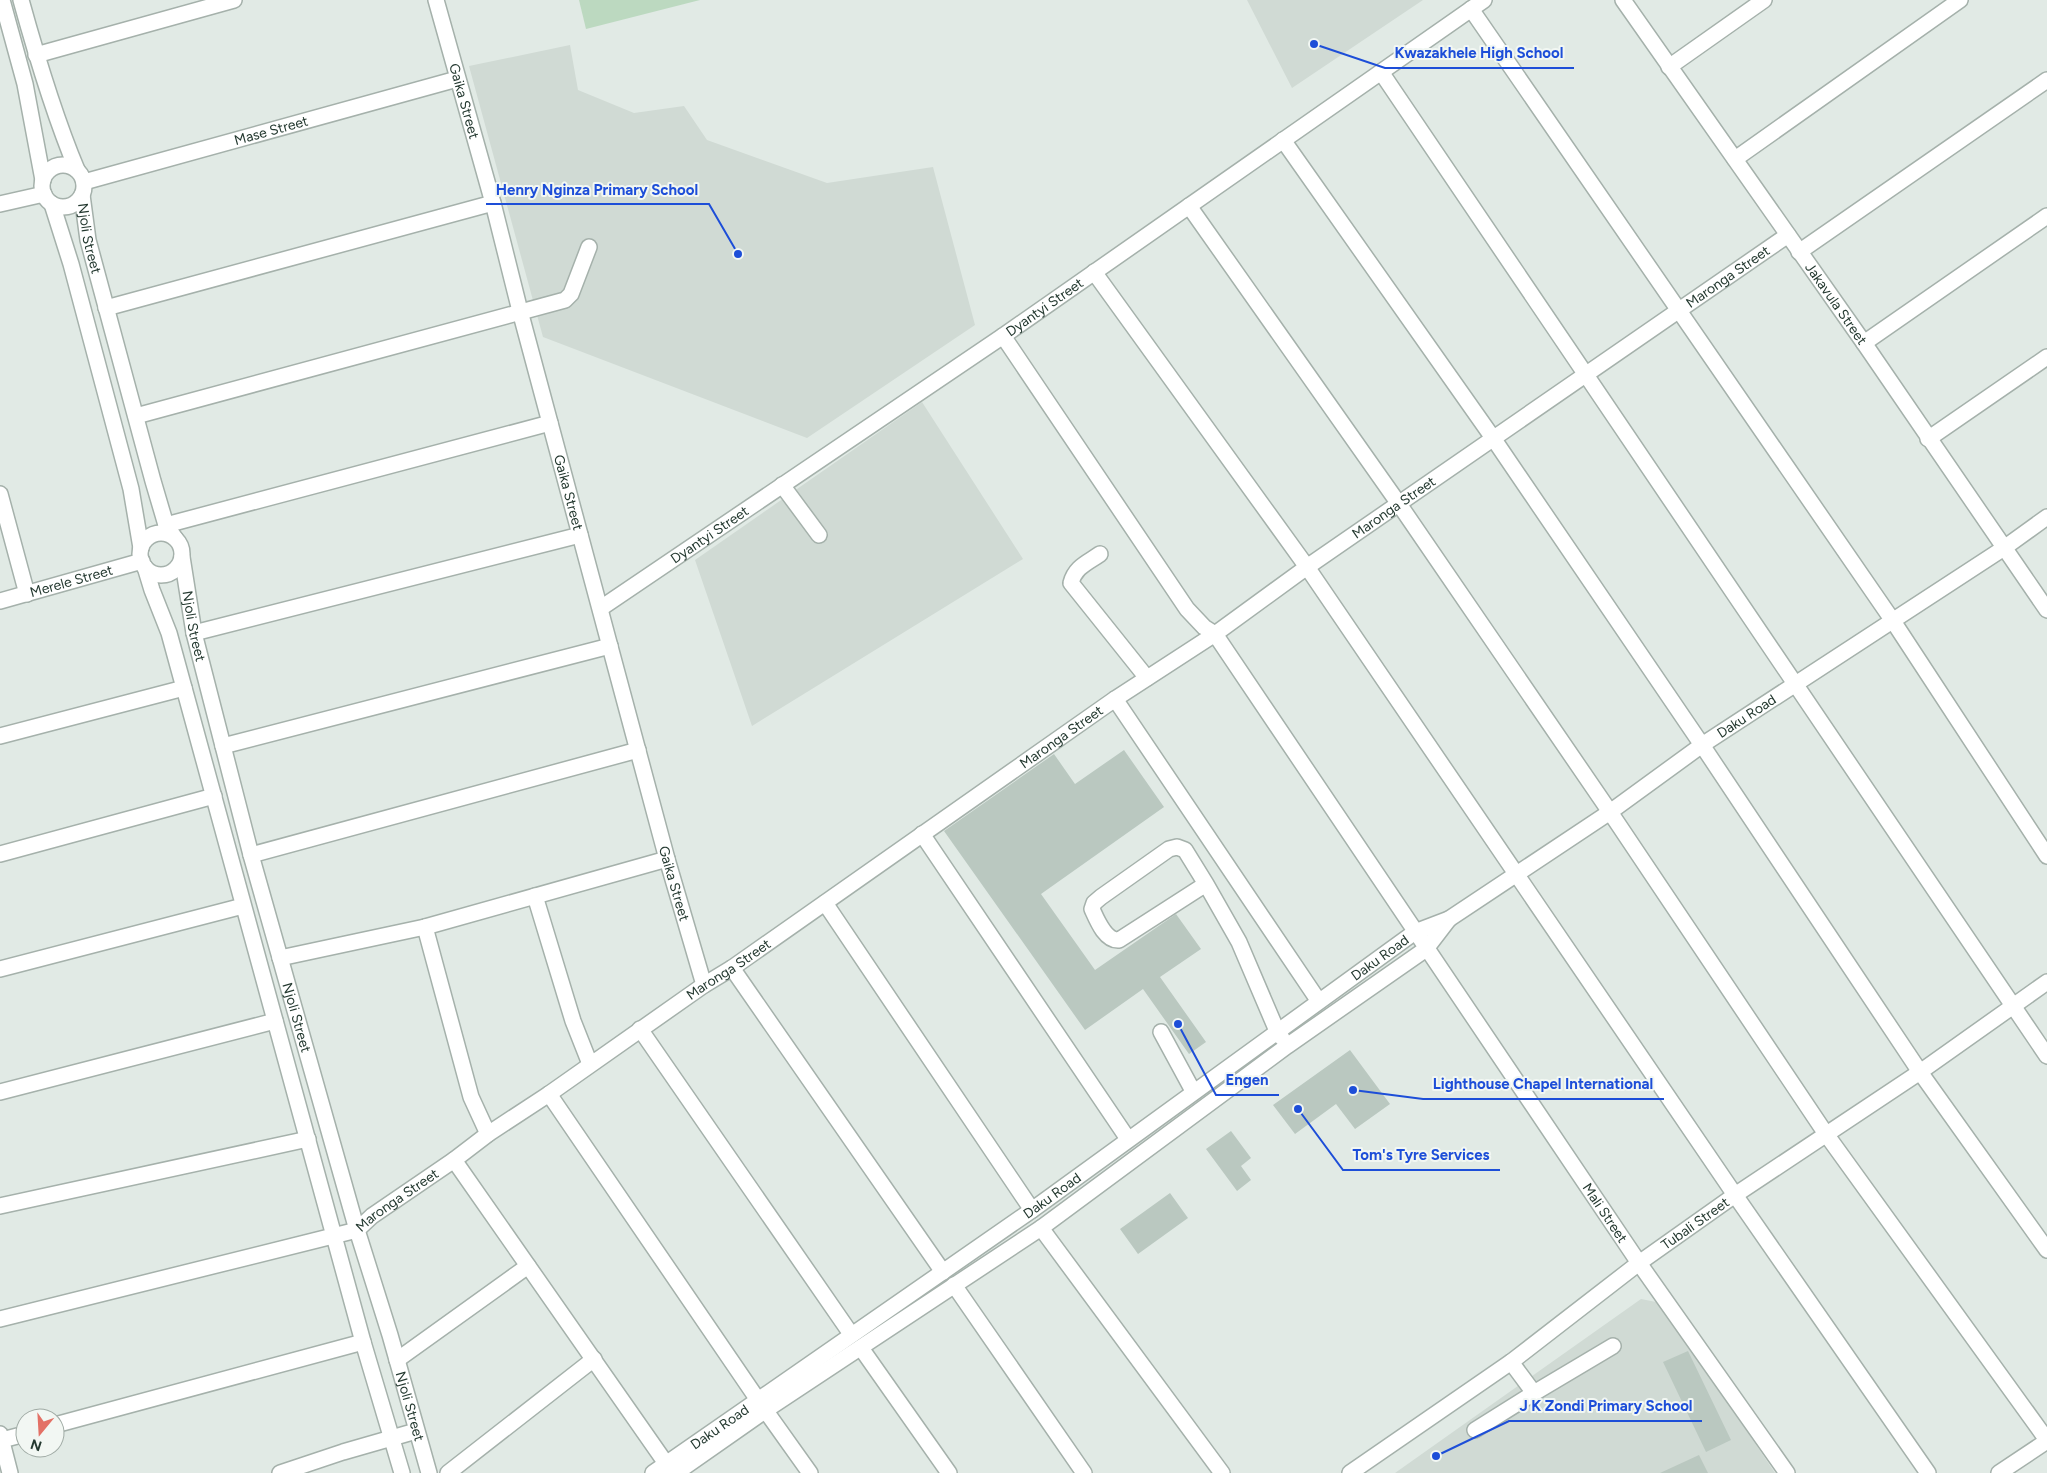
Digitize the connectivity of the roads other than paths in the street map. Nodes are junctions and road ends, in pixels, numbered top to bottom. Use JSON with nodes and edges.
{"nodes":[{"id":1,"x":2,"y":0,"type":"edge"},
{"id":2,"x":21,"y":0,"type":"edge"},
{"id":3,"x":234,"y":0,"type":"edge"},
{"id":4,"x":436,"y":0,"type":"edge"},
{"id":5,"x":1623,"y":0,"type":"edge"},
{"id":6,"x":1764,"y":0,"type":"edge"},
{"id":7,"x":1960,"y":0,"type":"edge"},
{"id":8,"x":1477,"y":4,"type":"edge"},
{"id":9,"x":36,"y":55,"type":"junction"},
{"id":10,"x":1669,"y":66,"type":"junction"},
{"id":11,"x":1381,"y":72,"type":"junction"},
{"id":12,"x":457,"y":79,"type":"junction"},
{"id":13,"x":2047,"y":80,"type":"edge"},
{"id":14,"x":1283,"y":140,"type":"junction"},
{"id":15,"x":1735,"y":160,"type":"junction"},
{"id":16,"x":81,"y":183,"type":"junction"},
{"id":17,"x":46,"y":193,"type":"junction"},
{"id":18,"x":492,"y":203,"type":"junction"},
{"id":19,"x":0,"y":204,"type":"edge"},
{"id":20,"x":1188,"y":206,"type":"junction"},
{"id":21,"x":2047,"y":216,"type":"edge"},
{"id":22,"x":1788,"y":235,"type":"junction"},
{"id":23,"x":589,"y":247,"type":"dead end"},
{"id":24,"x":1799,"y":252,"type":"junction"},
{"id":25,"x":1094,"y":272,"type":"junction"},
{"id":26,"x":106,"y":308,"type":"junction"},
{"id":27,"x":1678,"y":311,"type":"junction"},
{"id":28,"x":520,"y":312,"type":"junction"},
{"id":29,"x":1003,"y":336,"type":"junction"},
{"id":30,"x":1864,"y":343,"type":"junction"},
{"id":31,"x":2047,"y":357,"type":"edge"},
{"id":32,"x":1585,"y":374,"type":"junction"},
{"id":33,"x":136,"y":416,"type":"junction"},
{"id":34,"x":550,"y":423,"type":"junction"},
{"id":35,"x":1493,"y":438,"type":"junction"},
{"id":36,"x":1928,"y":439,"type":"junction"},
{"id":37,"x":782,"y":485,"type":"junction"},
{"id":38,"x":0,"y":494,"type":"edge"},
{"id":39,"x":1399,"y":504,"type":"junction"},
{"id":40,"x":2047,"y":517,"type":"edge"},
{"id":41,"x":166,"y":524,"type":"junction"},
{"id":42,"x":580,"y":535,"type":"junction"},
{"id":43,"x":819,"y":535,"type":"dead end"},
{"id":44,"x":175,"y":538,"type":"junction"},
{"id":45,"x":2004,"y":548,"type":"junction"},
{"id":46,"x":1100,"y":554,"type":"dead end"},
{"id":47,"x":182,"y":556,"type":"junction"},
{"id":48,"x":143,"y":559,"type":"junction"},
{"id":49,"x":1308,"y":567,"type":"junction"},
{"id":50,"x":27,"y":594,"type":"junction"},
{"id":51,"x":0,"y":601,"type":"edge"},
{"id":52,"x":601,"y":608,"type":"junction"},
{"id":53,"x":2047,"y":610,"type":"edge"},
{"id":54,"x":1892,"y":621,"type":"junction"},
{"id":55,"x":194,"y":633,"type":"junction"},
{"id":56,"x":1215,"y":634,"type":"junction"},
{"id":57,"x":610,"y":646,"type":"junction"},
{"id":58,"x":1147,"y":678,"type":"junction"},
{"id":59,"x":1796,"y":683,"type":"junction"},
{"id":60,"x":184,"y":688,"type":"junction"},
{"id":61,"x":1115,"y":699,"type":"junction"},
{"id":62,"x":0,"y":736,"type":"edge"},
{"id":63,"x":1702,"y":745,"type":"junction"},
{"id":64,"x":223,"y":746,"type":"junction"},
{"id":65,"x":638,"y":750,"type":"junction"},
{"id":66,"x":214,"y":796,"type":"junction"},
{"id":67,"x":1610,"y":812,"type":"junction"},
{"id":68,"x":922,"y":834,"type":"junction"},
{"id":69,"x":0,"y":854,"type":"edge"},
{"id":70,"x":251,"y":855,"type":"junction"},
{"id":71,"x":2047,"y":856,"type":"edge"},
{"id":72,"x":667,"y":859,"type":"junction"},
{"id":73,"x":1515,"y":874,"type":"junction"},
{"id":74,"x":1206,"y":884,"type":"junction"},
{"id":75,"x":535,"y":896,"type":"junction"},
{"id":76,"x":826,"y":903,"type":"junction"},
{"id":77,"x":243,"y":906,"type":"junction"},
{"id":78,"x":1449,"y":919,"type":"junction"},
{"id":79,"x":425,"y":927,"type":"junction"},
{"id":80,"x":1414,"y":932,"type":"junction"},
{"id":81,"x":1426,"y":949,"type":"junction"},
{"id":82,"x":280,"y":958,"type":"junction"},
{"id":83,"x":732,"y":968,"type":"junction"},
{"id":84,"x":0,"y":969,"type":"edge"},
{"id":85,"x":2047,"y":982,"type":"edge"},
{"id":86,"x":704,"y":985,"type":"junction"},
{"id":87,"x":1318,"y":1000,"type":"junction"},
{"id":88,"x":2013,"y":1006,"type":"junction"},
{"id":89,"x":275,"y":1021,"type":"junction"},
{"id":90,"x":640,"y":1029,"type":"junction"},
{"id":91,"x":1277,"y":1031,"type":"junction"},
{"id":92,"x":1161,"y":1032,"type":"dead end"},
{"id":93,"x":1287,"y":1046,"type":"junction"},
{"id":94,"x":2047,"y":1056,"type":"edge"},
{"id":95,"x":590,"y":1064,"type":"junction"},
{"id":96,"x":1920,"y":1072,"type":"junction"},
{"id":97,"x":1193,"y":1091,"type":"junction"},
{"id":98,"x":0,"y":1092,"type":"edge"},
{"id":99,"x":549,"y":1094,"type":"junction"},
{"id":100,"x":488,"y":1134,"type":"junction"},
{"id":101,"x":1826,"y":1134,"type":"junction"},
{"id":102,"x":308,"y":1139,"type":"junction"},
{"id":103,"x":1128,"y":1139,"type":"junction"},
{"id":104,"x":454,"y":1160,"type":"junction"},
{"id":105,"x":1735,"y":1195,"type":"junction"},
{"id":106,"x":0,"y":1206,"type":"edge"},
{"id":107,"x":1032,"y":1210,"type":"junction"},
{"id":108,"x":1041,"y":1228,"type":"junction"},
{"id":109,"x":357,"y":1230,"type":"junction"},
{"id":110,"x":333,"y":1235,"type":"junction"},
{"id":111,"x":2047,"y":1250,"type":"edge"},
{"id":112,"x":1639,"y":1263,"type":"junction"},
{"id":113,"x":528,"y":1266,"type":"junction"},
{"id":114,"x":943,"y":1272,"type":"junction"},
{"id":115,"x":954,"y":1285,"type":"junction"},
{"id":116,"x":0,"y":1319,"type":"edge"},
{"id":117,"x":851,"y":1334,"type":"junction"},
{"id":118,"x":363,"y":1342,"type":"junction"},
{"id":119,"x":1614,"y":1346,"type":"dead end"},
{"id":120,"x":861,"y":1348,"type":"junction"},
{"id":121,"x":594,"y":1359,"type":"junction"},
{"id":122,"x":397,"y":1360,"type":"junction"},
{"id":123,"x":1512,"y":1362,"type":"junction"},
{"id":124,"x":1534,"y":1393,"type":"junction"},
{"id":125,"x":762,"y":1405,"type":"junction"},
{"id":126,"x":65,"y":1422,"type":"edge"},
{"id":127,"x":1476,"y":1430,"type":"dead end"},
{"id":128,"x":416,"y":1431,"type":"junction"},
{"id":129,"x":15,"y":1435,"type":"edge"},
{"id":130,"x":1,"y":1437,"type":"edge"},
{"id":131,"x":391,"y":1439,"type":"junction"},
{"id":132,"x":2047,"y":1440,"type":"edge"},
{"id":133,"x":672,"y":1470,"type":"edge"},
{"id":134,"x":1352,"y":1472,"type":"edge"},
{"id":135,"x":10,"y":1473,"type":"edge"},
{"id":136,"x":280,"y":1473,"type":"edge"},
{"id":137,"x":402,"y":1473,"type":"edge"},
{"id":138,"x":429,"y":1473,"type":"edge"},
{"id":139,"x":448,"y":1473,"type":"edge"},
{"id":140,"x":654,"y":1473,"type":"edge"},
{"id":141,"x":810,"y":1473,"type":"edge"},
{"id":142,"x":949,"y":1473,"type":"edge"},
{"id":143,"x":1084,"y":1473,"type":"edge"},
{"id":144,"x":1222,"y":1473,"type":"edge"},
{"id":145,"x":1787,"y":1473,"type":"edge"},
{"id":146,"x":1928,"y":1473,"type":"edge"},
{"id":147,"x":1999,"y":1473,"type":"edge"}],
"edges":[{"from":1,"to":17,"type":"street","name":"Njoli Street"},
{"from":2,"to":9,"type":"street","name":"Njoli Street"},
{"from":3,"to":9,"type":"street"},
{"from":4,"to":12,"type":"street","name":"Gaika Street"},
{"from":5,"to":10,"type":"street","name":"Jakavula Street"},
{"from":6,"to":10,"type":"street"},
{"from":7,"to":15,"type":"street"},
{"from":8,"to":11,"type":"street","name":"Dyantyi Street"},
{"from":8,"to":27,"type":"street"},
{"from":9,"to":16,"type":"street","name":"Njoli Street"},
{"from":10,"to":15,"type":"street","name":"Jakavula Street"},
{"from":11,"to":14,"type":"street","name":"Dyantyi Street"},
{"from":11,"to":32,"type":"street"},
{"from":12,"to":16,"type":"street","name":"Mase Street"},
{"from":12,"to":18,"type":"street","name":"Gaika Street"},
{"from":13,"to":24,"type":"street"},
{"from":14,"to":20,"type":"street","name":"Dyantyi Street"},
{"from":14,"to":35,"type":"street"},
{"from":15,"to":22,"type":"street","name":"Jakavula Street"},
{"from":16,"to":17,"type":"street"},
{"from":16,"to":17,"type":"street"},
{"from":16,"to":26,"type":"street","name":"Njoli Street"},
{"from":17,"to":19,"type":"street"},
{"from":17,"to":48,"type":"street","name":"Njoli Street"},
{"from":18,"to":26,"type":"street"},
{"from":18,"to":28,"type":"street","name":"Gaika Street"},
{"from":20,"to":25,"type":"street","name":"Dyantyi Street"},
{"from":20,"to":39,"type":"street"},
{"from":21,"to":30,"type":"street"},
{"from":22,"to":24,"type":"street","name":"Jakavula Street"},
{"from":22,"to":27,"type":"street","name":"Maronga Street"},
{"from":23,"to":28,"type":"street"},
{"from":24,"to":30,"type":"street","name":"Jakavula Street"},
{"from":25,"to":29,"type":"street","name":"Dyantyi Street"},
{"from":25,"to":49,"type":"street"},
{"from":26,"to":33,"type":"street","name":"Njoli Street"},
{"from":27,"to":32,"type":"street","name":"Maronga Street"},
{"from":27,"to":54,"type":"street"},
{"from":28,"to":33,"type":"street"},
{"from":28,"to":34,"type":"street","name":"Gaika Street"},
{"from":29,"to":37,"type":"street","name":"Dyantyi Street"},
{"from":29,"to":56,"type":"street","name":"Mali Street"},
{"from":30,"to":36,"type":"street","name":"Jakavula Street"},
{"from":31,"to":36,"type":"street"},
{"from":32,"to":35,"type":"street","name":"Maronga Street"},
{"from":32,"to":59,"type":"street"},
{"from":33,"to":41,"type":"street","name":"Njoli Street"},
{"from":34,"to":41,"type":"street"},
{"from":34,"to":42,"type":"street","name":"Gaika Street"},
{"from":35,"to":39,"type":"street","name":"Maronga Street"},
{"from":35,"to":63,"type":"street"},
{"from":36,"to":45,"type":"street","name":"Jakavula Street"},
{"from":37,"to":43,"type":"street"},
{"from":37,"to":52,"type":"street","name":"Dyantyi Street"},
{"from":38,"to":50,"type":"street"},
{"from":39,"to":49,"type":"street","name":"Maronga Street"},
{"from":39,"to":67,"type":"street"},
{"from":40,"to":45,"type":"street","name":"Daku Road"},
{"from":41,"to":44,"type":"street","name":"Njoli Street"},
{"from":42,"to":52,"type":"street","name":"Gaika Street"},
{"from":42,"to":55,"type":"street"},
{"from":44,"to":47,"type":"street"},
{"from":44,"to":48,"type":"street"},
{"from":45,"to":53,"type":"street","name":"Jakavula Street"},
{"from":45,"to":54,"type":"street","name":"Daku Road"},
{"from":46,"to":58,"type":"street"},
{"from":47,"to":48,"type":"street"},
{"from":47,"to":55,"type":"street","name":"Njoli Street"},
{"from":48,"to":50,"type":"street","name":"Merele Street"},
{"from":48,"to":60,"type":"street","name":"Njoli Street"},
{"from":49,"to":56,"type":"street","name":"Maronga Street"},
{"from":49,"to":73,"type":"street"},
{"from":50,"to":51,"type":"street","name":"Merele Street"},
{"from":52,"to":57,"type":"street","name":"Gaika Street"},
{"from":54,"to":59,"type":"street","name":"Daku Road"},
{"from":54,"to":71,"type":"street"},
{"from":55,"to":64,"type":"street","name":"Njoli Street"},
{"from":56,"to":58,"type":"street","name":"Maronga Street"},
{"from":56,"to":80,"type":"street","name":"Mali Street"},
{"from":57,"to":64,"type":"street"},
{"from":57,"to":65,"type":"street","name":"Gaika Street"},
{"from":58,"to":61,"type":"street","name":"Maronga Street"},
{"from":59,"to":63,"type":"street","name":"Daku Road"},
{"from":59,"to":88,"type":"street"},
{"from":60,"to":62,"type":"street"},
{"from":60,"to":66,"type":"street","name":"Njoli Street"},
{"from":61,"to":68,"type":"street","name":"Maronga Street"},
{"from":61,"to":87,"type":"street"},
{"from":63,"to":67,"type":"street","name":"Daku Road"},
{"from":63,"to":96,"type":"street"},
{"from":64,"to":70,"type":"street","name":"Njoli Street"},
{"from":65,"to":70,"type":"street"},
{"from":65,"to":72,"type":"street","name":"Gaika Street"},
{"from":66,"to":69,"type":"street"},
{"from":66,"to":77,"type":"street","name":"Njoli Street"},
{"from":67,"to":73,"type":"street","name":"Daku Road"},
{"from":67,"to":101,"type":"street"},
{"from":68,"to":76,"type":"street","name":"Maronga Street"},
{"from":68,"to":103,"type":"street"},
{"from":70,"to":82,"type":"street","name":"Njoli Street"},
{"from":72,"to":75,"type":"street"},
{"from":72,"to":86,"type":"street","name":"Gaika Street"},
{"from":73,"to":78,"type":"street","name":"Daku Road"},
{"from":73,"to":105,"type":"street"},
{"from":74,"to":74,"type":"street"},
{"from":74,"to":91,"type":"street"},
{"from":75,"to":79,"type":"street"},
{"from":75,"to":95,"type":"street"},
{"from":76,"to":83,"type":"street","name":"Maronga Street"},
{"from":76,"to":107,"type":"street"},
{"from":77,"to":84,"type":"street"},
{"from":77,"to":89,"type":"street","name":"Njoli Street"},
{"from":78,"to":80,"type":"street","name":"Daku Road"},
{"from":78,"to":81,"type":"street","name":"Daku Road"},
{"from":79,"to":82,"type":"street"},
{"from":79,"to":100,"type":"street"},
{"from":80,"to":81,"type":"street","name":"Mali Street"},
{"from":80,"to":87,"type":"street","name":"Daku Road"},
{"from":81,"to":93,"type":"street","name":"Daku Road"},
{"from":81,"to":112,"type":"street","name":"Mali Street"},
{"from":82,"to":109,"type":"street","name":"Njoli Street"},
{"from":83,"to":86,"type":"street","name":"Maronga Street"},
{"from":83,"to":114,"type":"street"},
{"from":85,"to":88,"type":"street","name":"Tubali Street"},
{"from":86,"to":90,"type":"street","name":"Maronga Street"},
{"from":87,"to":91,"type":"street","name":"Daku Road"},
{"from":88,"to":94,"type":"street"},
{"from":88,"to":96,"type":"street","name":"Tubali Street"},
{"from":89,"to":98,"type":"street"},
{"from":89,"to":102,"type":"street","name":"Njoli Street"},
{"from":90,"to":95,"type":"street","name":"Maronga Street"},
{"from":90,"to":117,"type":"street"},
{"from":91,"to":93,"type":"street"},
{"from":91,"to":97,"type":"street","name":"Daku Road"},
{"from":92,"to":97,"type":"street"},
{"from":93,"to":108,"type":"street","name":"Daku Road"},
{"from":95,"to":99,"type":"street","name":"Maronga Street"},
{"from":96,"to":101,"type":"street","name":"Tubali Street"},
{"from":96,"to":111,"type":"street"},
{"from":97,"to":103,"type":"street","name":"Daku Road"},
{"from":99,"to":100,"type":"street","name":"Maronga Street"},
{"from":99,"to":125,"type":"street"},
{"from":100,"to":104,"type":"street","name":"Maronga Street"},
{"from":101,"to":105,"type":"street","name":"Tubali Street"},
{"from":101,"to":132,"type":"street"},
{"from":102,"to":106,"type":"street"},
{"from":102,"to":110,"type":"street","name":"Njoli Street"},
{"from":103,"to":107,"type":"street","name":"Daku Road"},
{"from":104,"to":109,"type":"street","name":"Maronga Street"},
{"from":104,"to":113,"type":"street"},
{"from":105,"to":112,"type":"street","name":"Tubali Street"},
{"from":105,"to":146,"type":"street"},
{"from":107,"to":114,"type":"street","name":"Daku Road"},
{"from":108,"to":115,"type":"street","name":"Daku Road"},
{"from":108,"to":144,"type":"street"},
{"from":109,"to":110,"type":"street","name":"Maronga Street"},
{"from":109,"to":122,"type":"street","name":"Njoli Street"},
{"from":110,"to":116,"type":"street","name":"Maronga Street"},
{"from":110,"to":118,"type":"street","name":"Njoli Street"},
{"from":112,"to":123,"type":"street","name":"Tubali Street"},
{"from":112,"to":145,"type":"street","name":"Mali Street"},
{"from":113,"to":121,"type":"street"},
{"from":113,"to":122,"type":"street"},
{"from":114,"to":117,"type":"street","name":"Daku Road"},
{"from":115,"to":120,"type":"street","name":"Daku Road"},
{"from":115,"to":143,"type":"street"},
{"from":117,"to":125,"type":"street","name":"Daku Road"},
{"from":118,"to":126,"type":"street"},
{"from":118,"to":131,"type":"street","name":"Njoli Street"},
{"from":119,"to":124,"type":"street"},
{"from":120,"to":125,"type":"street","name":"Daku Road"},
{"from":120,"to":142,"type":"street"},
{"from":121,"to":133,"type":"street"},
{"from":121,"to":139,"type":"street"},
{"from":122,"to":128,"type":"street","name":"Njoli Street"},
{"from":123,"to":124,"type":"street"},
{"from":123,"to":134,"type":"street","name":"Tubali Street"},
{"from":124,"to":127,"type":"street"},
{"from":125,"to":133,"type":"street","name":"Daku Road"},
{"from":125,"to":141,"type":"street"},
{"from":128,"to":131,"type":"street"},
{"from":128,"to":138,"type":"street","name":"Njoli Street"},
{"from":129,"to":130,"type":"street"},
{"from":130,"to":135,"type":"street"},
{"from":131,"to":136,"type":"street"},
{"from":131,"to":137,"type":"street","name":"Njoli Street"},
{"from":132,"to":147,"type":"street"},
{"from":133,"to":140,"type":"street","name":"Daku Road"}]}
